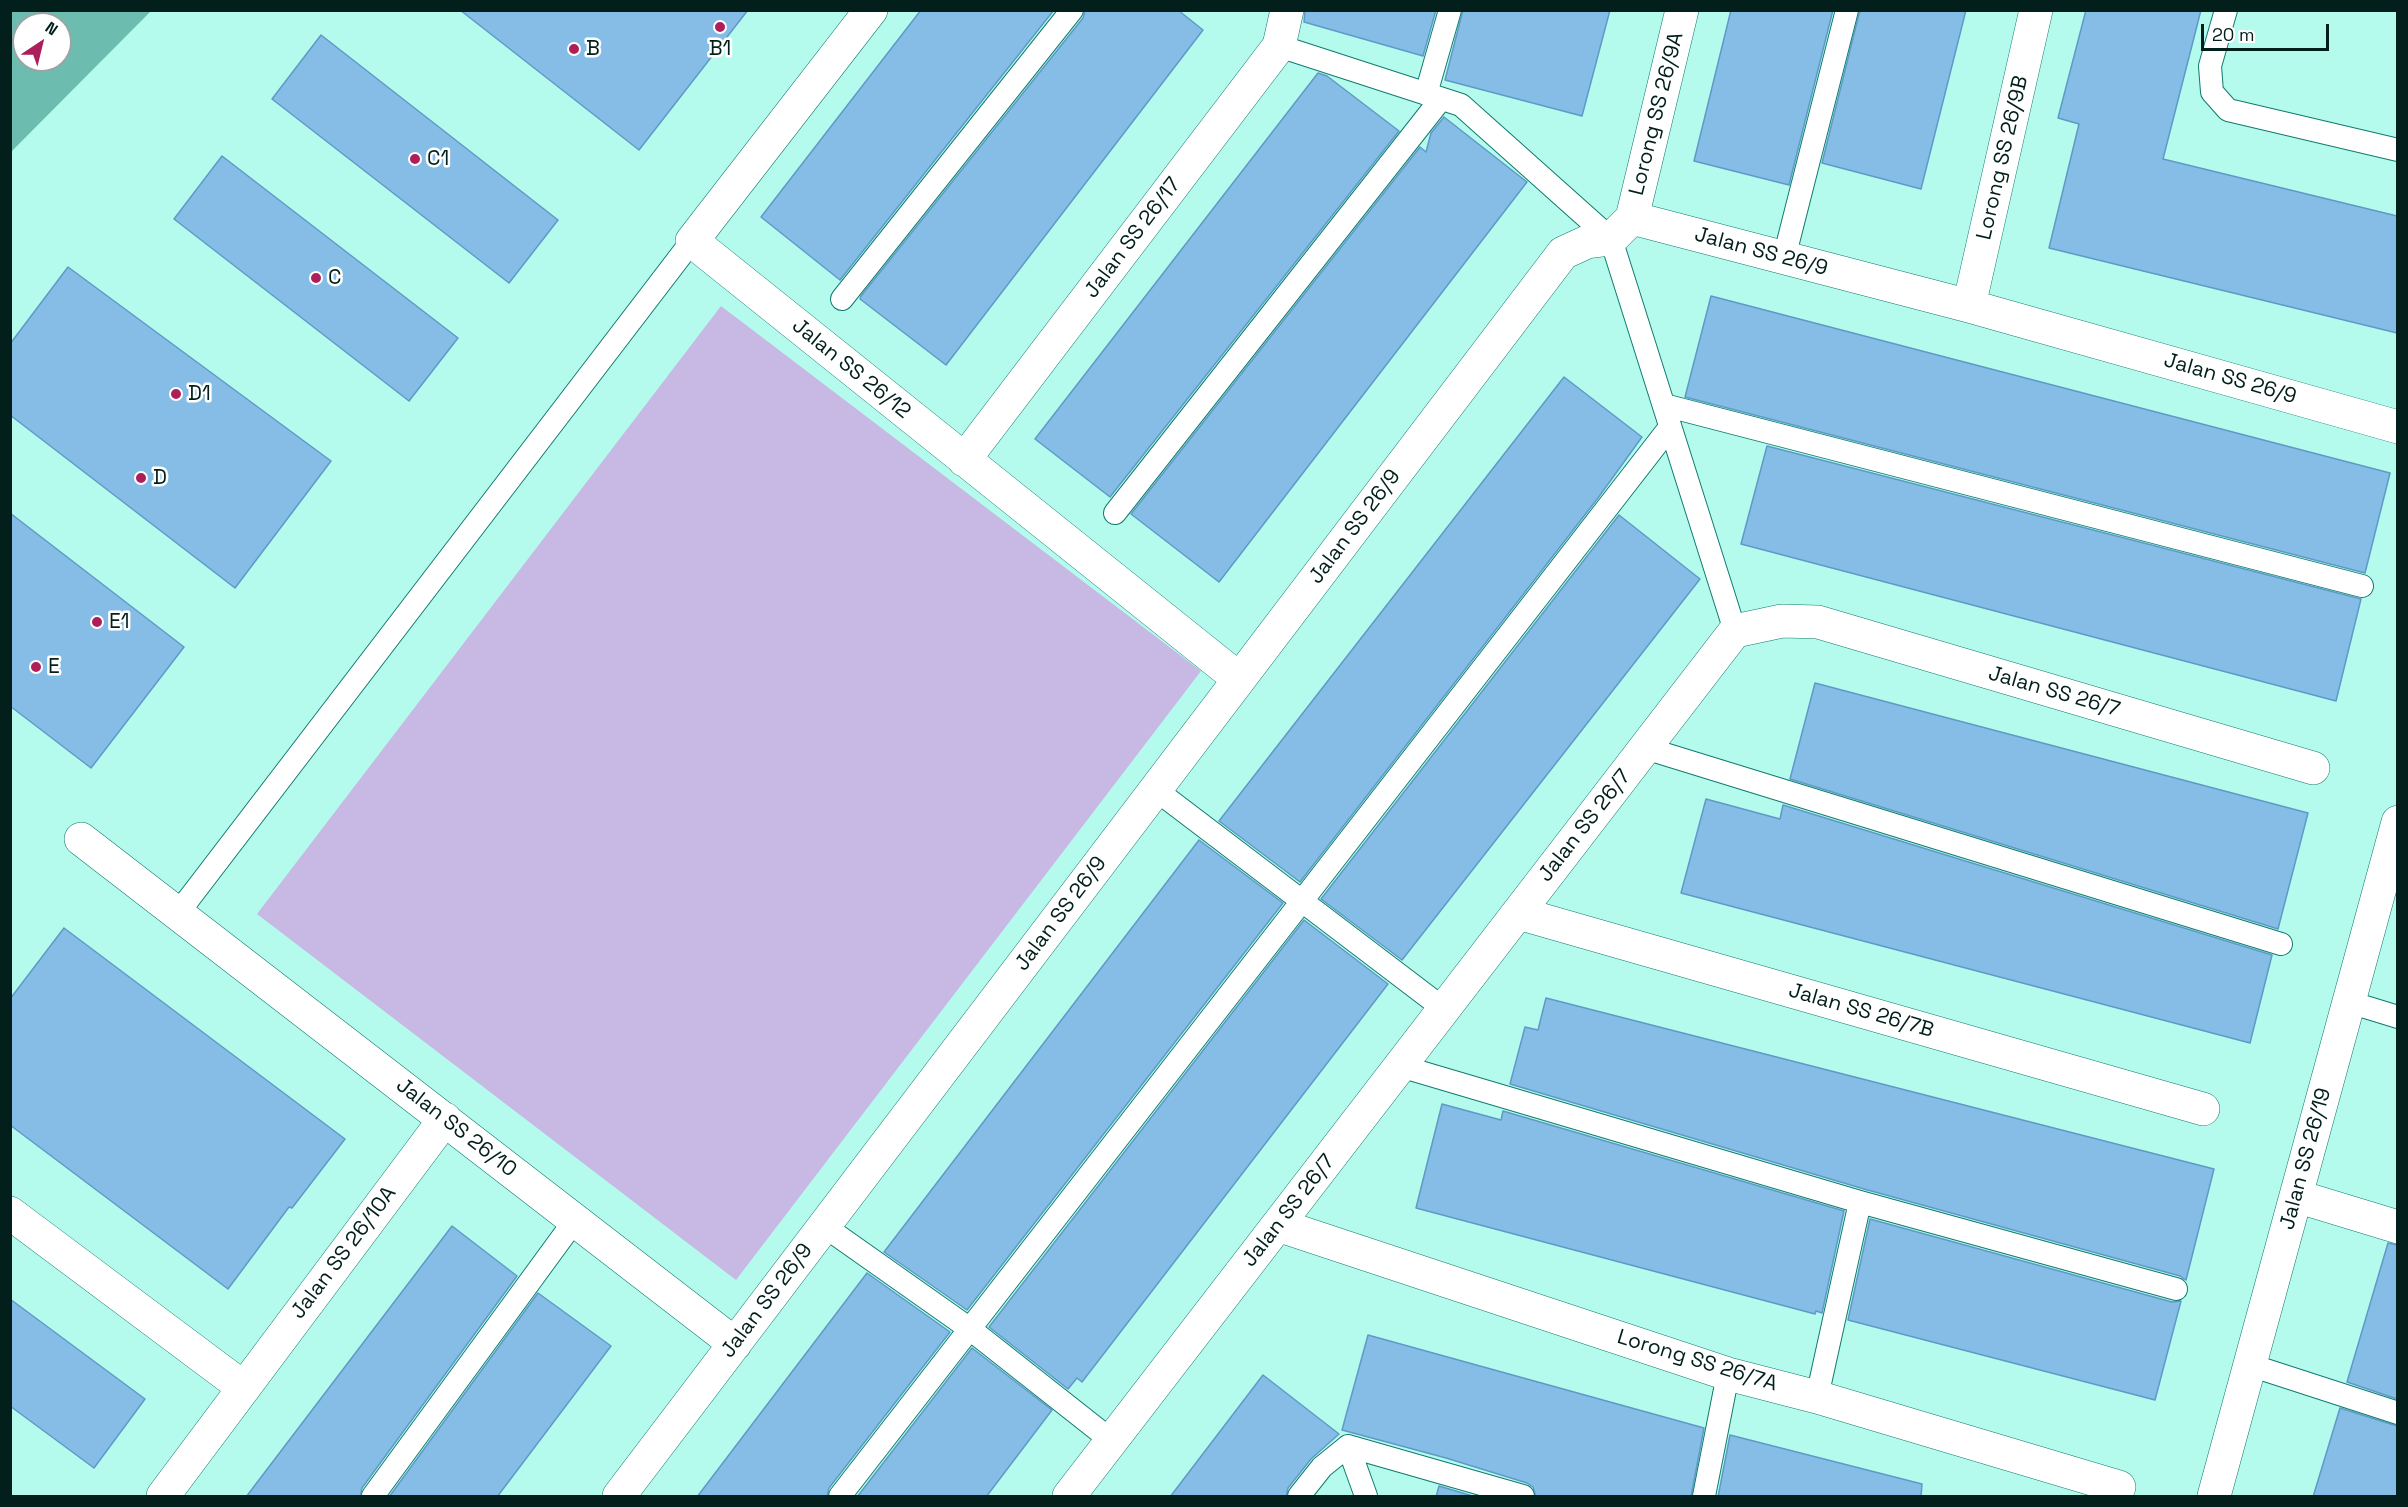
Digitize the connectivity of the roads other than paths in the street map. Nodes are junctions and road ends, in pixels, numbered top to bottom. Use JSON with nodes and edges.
{"nodes":[{"id":1,"x":871,"y":10,"type":"edge"},
{"id":2,"x":1072,"y":10,"type":"edge"},
{"id":3,"x":1287,"y":10,"type":"edge"},
{"id":4,"x":1450,"y":10,"type":"edge"},
{"id":5,"x":1682,"y":10,"type":"edge"},
{"id":6,"x":1847,"y":10,"type":"edge"},
{"id":7,"x":2036,"y":10,"type":"edge"},
{"id":8,"x":2226,"y":10,"type":"edge"},
{"id":9,"x":1279,"y":46,"type":"junction"},
{"id":10,"x":1434,"y":96,"type":"junction"},
{"id":11,"x":2397,"y":150,"type":"edge"},
{"id":12,"x":1621,"y":228,"type":"junction"},
{"id":13,"x":692,"y":241,"type":"junction"},
{"id":14,"x":1784,"y":258,"type":"junction"},
{"id":15,"x":842,"y":299,"type":"dead end"},
{"id":16,"x":1969,"y":306,"type":"junction"},
{"id":17,"x":1664,"y":405,"type":"junction"},
{"id":18,"x":1670,"y":427,"type":"junction"},
{"id":19,"x":2397,"y":427,"type":"edge"},
{"id":20,"x":964,"y":460,"type":"junction"},
{"id":21,"x":1115,"y":513,"type":"dead end"},
{"id":22,"x":2362,"y":586,"type":"dead end"},
{"id":23,"x":1735,"y":631,"type":"junction"},
{"id":24,"x":1239,"y":679,"type":"junction"},
{"id":25,"x":1645,"y":748,"type":"junction"},
{"id":26,"x":2313,"y":768,"type":"dead end"},
{"id":27,"x":1156,"y":790,"type":"junction"},
{"id":28,"x":2397,"y":823,"type":"edge"},
{"id":29,"x":81,"y":839,"type":"dead end"},
{"id":30,"x":1302,"y":903,"type":"junction"},
{"id":31,"x":178,"y":913,"type":"junction"},
{"id":32,"x":1518,"y":913,"type":"junction"},
{"id":33,"x":2281,"y":944,"type":"dead end"},
{"id":34,"x":2349,"y":1002,"type":"junction"},
{"id":35,"x":1444,"y":1009,"type":"junction"},
{"id":36,"x":2397,"y":1017,"type":"edge"},
{"id":37,"x":1400,"y":1066,"type":"junction"},
{"id":38,"x":2203,"y":1109,"type":"dead end"},
{"id":39,"x":445,"y":1119,"type":"junction"},
{"id":40,"x":2296,"y":1196,"type":"junction"},
{"id":41,"x":1860,"y":1202,"type":"junction"},
{"id":42,"x":10,"y":1214,"type":"edge"},
{"id":43,"x":575,"y":1220,"type":"junction"},
{"id":44,"x":1278,"y":1225,"type":"junction"},
{"id":45,"x":824,"y":1226,"type":"junction"},
{"id":46,"x":2397,"y":1227,"type":"edge"},
{"id":47,"x":2176,"y":1289,"type":"dead end"},
{"id":48,"x":970,"y":1329,"type":"junction"},
{"id":49,"x":735,"y":1344,"type":"junction"},
{"id":50,"x":2250,"y":1365,"type":"junction"},
{"id":51,"x":1728,"y":1374,"type":"junction"},
{"id":52,"x":244,"y":1388,"type":"junction"},
{"id":53,"x":1817,"y":1397,"type":"junction"},
{"id":54,"x":2397,"y":1413,"type":"edge"},
{"id":55,"x":1112,"y":1440,"type":"junction"},
{"id":56,"x":1348,"y":1446,"type":"junction"},
{"id":57,"x":2119,"y":1487,"type":"dead end"},
{"id":58,"x":163,"y":1497,"type":"edge"},
{"id":59,"x":373,"y":1497,"type":"edge"},
{"id":60,"x":619,"y":1497,"type":"edge"},
{"id":61,"x":840,"y":1497,"type":"edge"},
{"id":62,"x":1069,"y":1497,"type":"edge"},
{"id":63,"x":1299,"y":1497,"type":"edge"},
{"id":64,"x":1366,"y":1497,"type":"edge"},
{"id":65,"x":1523,"y":1497,"type":"edge"},
{"id":66,"x":1704,"y":1497,"type":"edge"},
{"id":67,"x":2214,"y":1497,"type":"edge"}],
"edges":[{"from":1,"to":13,"type":"street"},
{"from":2,"to":15,"type":"lane"},
{"from":3,"to":9,"type":"street","name":"Jalan SS 26/17"},
{"from":4,"to":10,"type":"lane"},
{"from":5,"to":12,"type":"street","name":"Lorong SS 26/9A"},
{"from":6,"to":14,"type":"lane"},
{"from":7,"to":16,"type":"street","name":"Lorong SS 26/9B"},
{"from":8,"to":11,"type":"lane"},
{"from":9,"to":10,"type":"lane"},
{"from":9,"to":20,"type":"street","name":"Jalan SS 26/17"},
{"from":10,"to":12,"type":"lane"},
{"from":10,"to":21,"type":"lane"},
{"from":12,"to":14,"type":"street","name":"Jalan SS 26/9"},
{"from":12,"to":17,"type":"lane"},
{"from":12,"to":24,"type":"street","name":"Jalan SS 26/9"},
{"from":13,"to":20,"type":"street","name":"Jalan SS 26/12"},
{"from":13,"to":31,"type":"lane"},
{"from":14,"to":16,"type":"street","name":"Jalan SS 26/9"},
{"from":16,"to":19,"type":"street","name":"Jalan SS 26/9"},
{"from":17,"to":18,"type":"lane"},
{"from":17,"to":22,"type":"lane"},
{"from":18,"to":23,"type":"lane"},
{"from":18,"to":30,"type":"lane"},
{"from":20,"to":24,"type":"street","name":"Jalan SS 26/12"},
{"from":23,"to":25,"type":"street","name":"Jalan SS 26/7"},
{"from":23,"to":26,"type":"street","name":"Jalan SS 26/7"},
{"from":24,"to":27,"type":"street","name":"Jalan SS 26/9"},
{"from":25,"to":32,"type":"street","name":"Jalan SS 26/7"},
{"from":25,"to":33,"type":"lane"},
{"from":27,"to":30,"type":"lane"},
{"from":27,"to":45,"type":"street","name":"Jalan SS 26/9"},
{"from":28,"to":34,"type":"street","name":"Jalan SS 26/19"},
{"from":29,"to":31,"type":"street","name":"Jalan SS 26/10"},
{"from":30,"to":35,"type":"lane"},
{"from":30,"to":48,"type":"lane"},
{"from":31,"to":39,"type":"street","name":"Jalan SS 26/10"},
{"from":32,"to":35,"type":"street","name":"Jalan SS 26/7"},
{"from":32,"to":38,"type":"street","name":"Jalan SS 26/7B"},
{"from":34,"to":36,"type":"lane"},
{"from":34,"to":40,"type":"street","name":"Jalan SS 26/19"},
{"from":35,"to":37,"type":"street","name":"Jalan SS 26/7"},
{"from":37,"to":41,"type":"lane"},
{"from":37,"to":44,"type":"street","name":"Jalan SS 26/7"},
{"from":39,"to":43,"type":"street","name":"Jalan SS 26/10"},
{"from":39,"to":52,"type":"street","name":"Jalan SS 26/10A"},
{"from":40,"to":46,"type":"street"},
{"from":40,"to":50,"type":"street","name":"Jalan SS 26/19"},
{"from":41,"to":47,"type":"lane"},
{"from":41,"to":53,"type":"lane"},
{"from":42,"to":52,"type":"street"},
{"from":43,"to":49,"type":"street","name":"Jalan SS 26/10"},
{"from":43,"to":59,"type":"lane"},
{"from":44,"to":51,"type":"street","name":"Lorong SS 26/7A"},
{"from":44,"to":55,"type":"street","name":"Jalan SS 26/7"},
{"from":45,"to":48,"type":"lane"},
{"from":45,"to":49,"type":"street","name":"Jalan SS 26/9"},
{"from":48,"to":55,"type":"lane"},
{"from":48,"to":61,"type":"lane"},
{"from":49,"to":60,"type":"street","name":"Jalan SS 26/9"},
{"from":50,"to":54,"type":"lane"},
{"from":50,"to":67,"type":"street","name":"Jalan SS 26/19"},
{"from":51,"to":53,"type":"street","name":"Lorong SS 26/7A"},
{"from":51,"to":66,"type":"lane"},
{"from":52,"to":58,"type":"street","name":"Jalan SS 26/10A"},
{"from":53,"to":57,"type":"street","name":"Lorong SS 26/7A"},
{"from":55,"to":62,"type":"street","name":"Jalan SS 26/7"},
{"from":56,"to":63,"type":"lane"},
{"from":56,"to":64,"type":"lane"},
{"from":56,"to":65,"type":"lane"}]}
